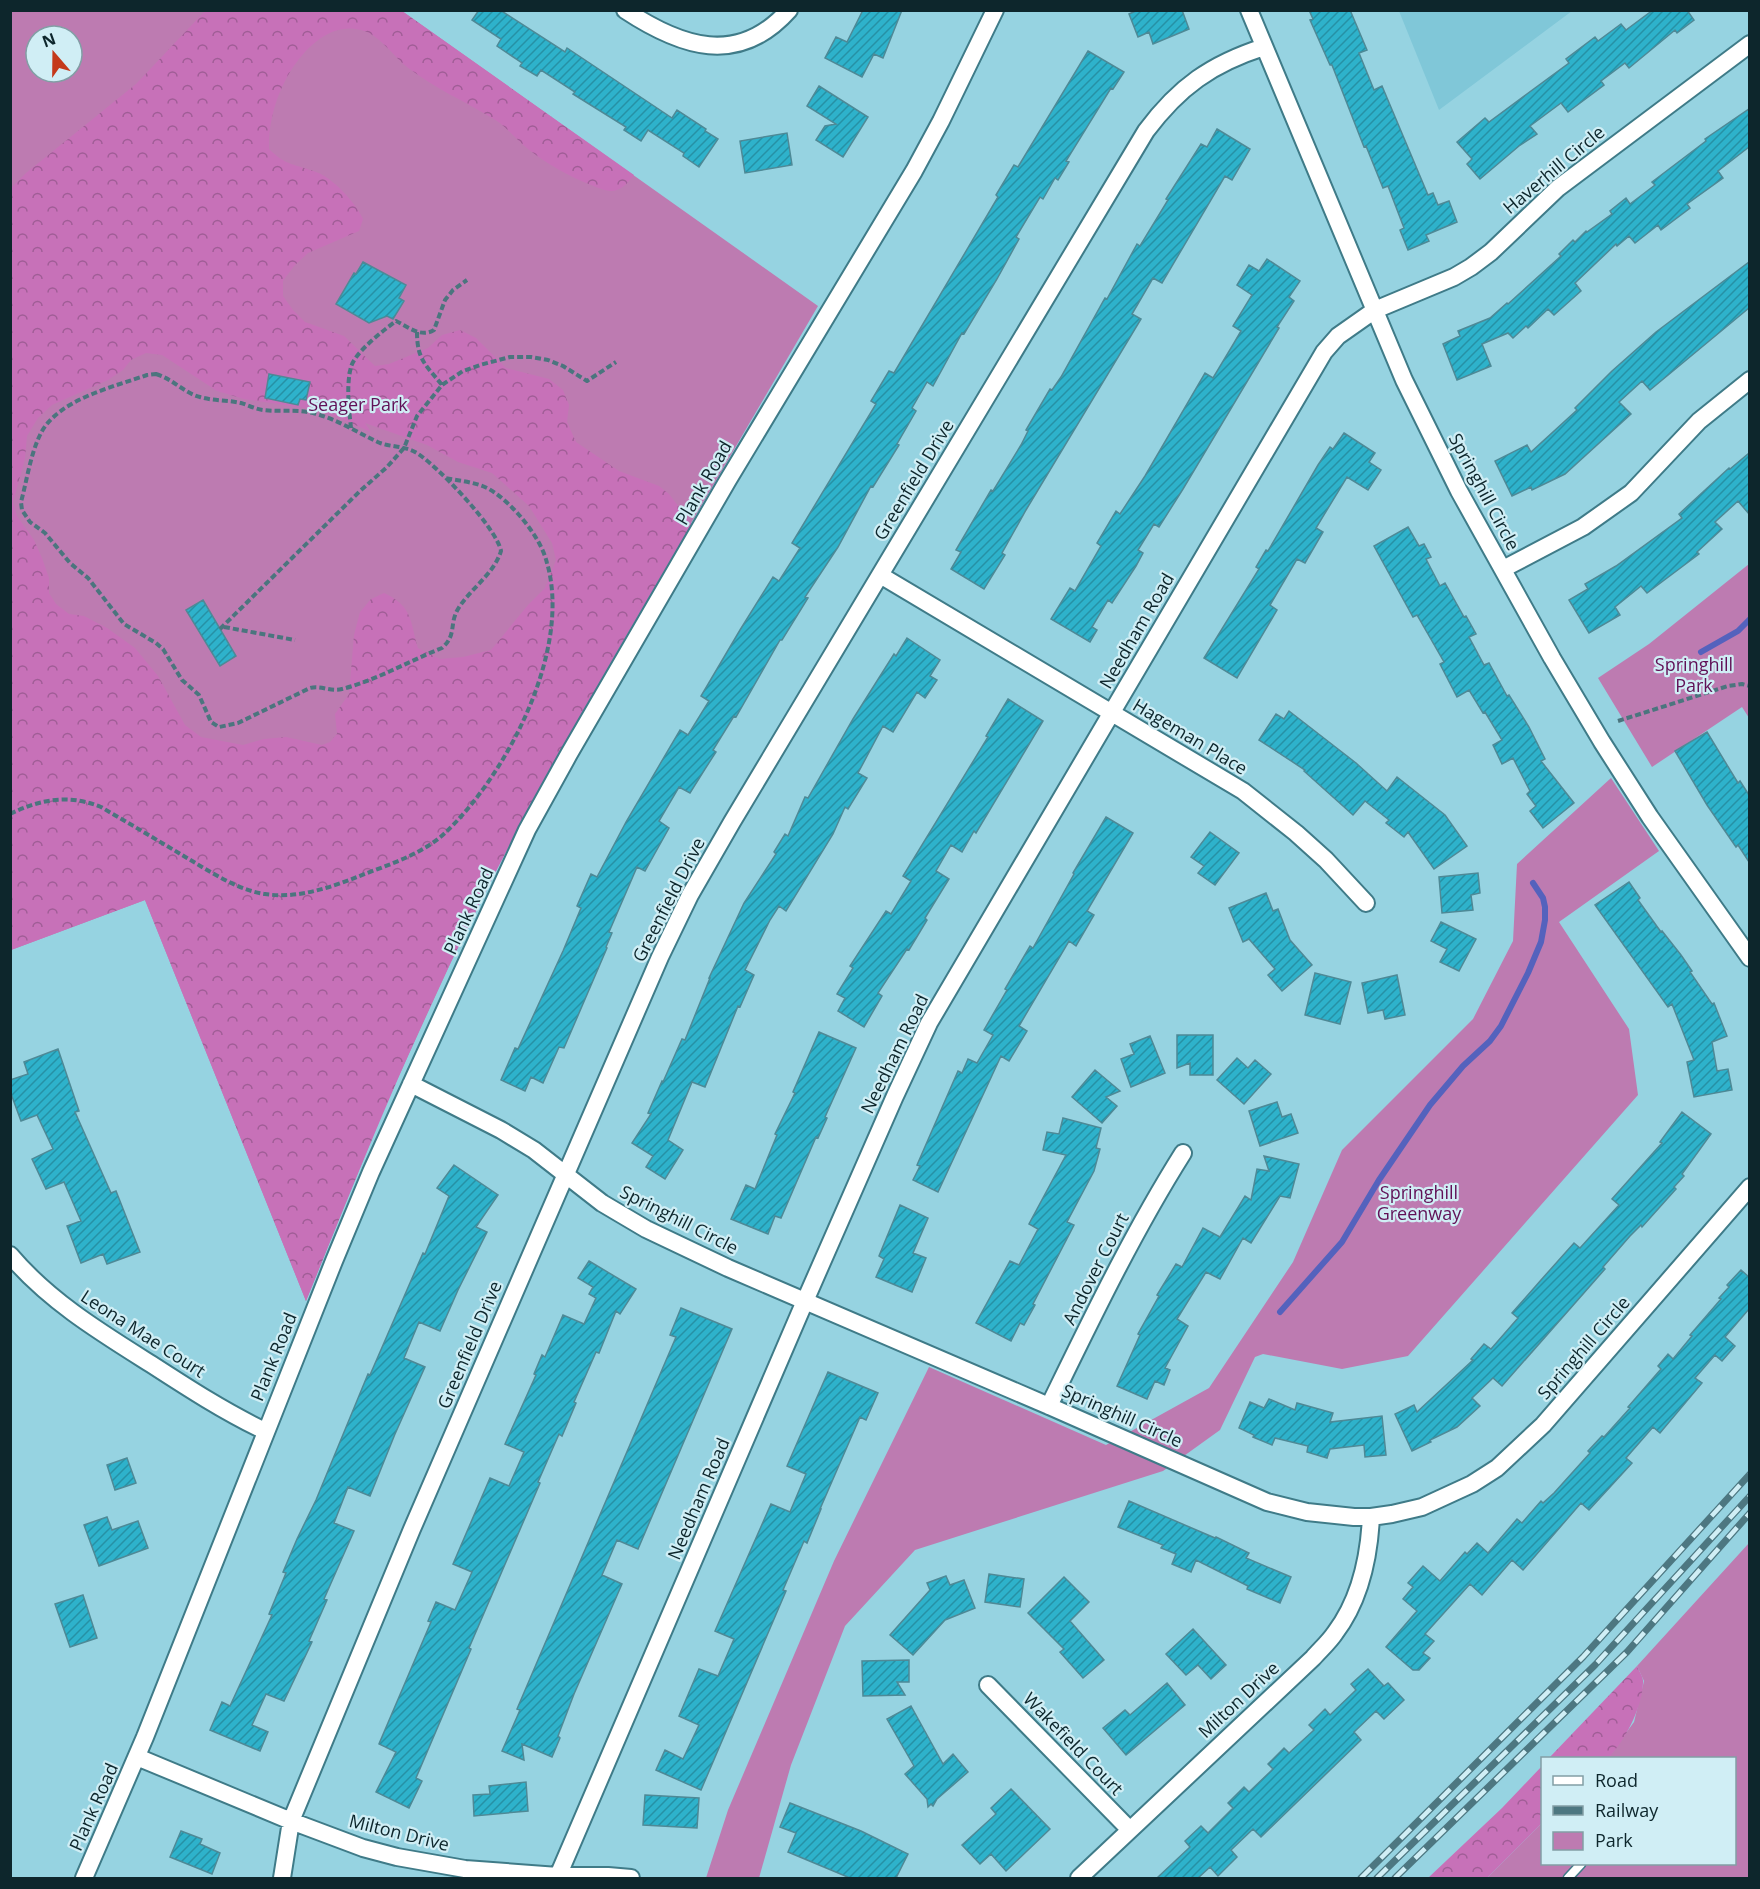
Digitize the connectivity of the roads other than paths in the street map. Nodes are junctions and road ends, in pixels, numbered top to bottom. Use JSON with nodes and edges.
{"nodes":[{"id":1,"x":625,"y":10,"type":"edge"},
{"id":2,"x":789,"y":10,"type":"edge"},
{"id":3,"x":995,"y":10,"type":"edge"},
{"id":4,"x":1249,"y":10,"type":"edge"},
{"id":5,"x":1749,"y":44,"type":"edge"},
{"id":6,"x":1263,"y":47,"type":"junction"},
{"id":7,"x":1375,"y":310,"type":"junction"},
{"id":8,"x":1749,"y":380,"type":"edge"},
{"id":9,"x":1503,"y":568,"type":"junction"},
{"id":10,"x":880,"y":575,"type":"junction"},
{"id":11,"x":1112,"y":713,"type":"junction"},
{"id":12,"x":1366,"y":903,"type":"dead end"},
{"id":13,"x":1749,"y":958,"type":"edge"},
{"id":14,"x":411,"y":1084,"type":"junction"},
{"id":15,"x":1183,"y":1153,"type":"dead end"},
{"id":16,"x":565,"y":1175,"type":"junction"},
{"id":17,"x":1749,"y":1187,"type":"edge"},
{"id":18,"x":10,"y":1255,"type":"edge"},
{"id":19,"x":805,"y":1301,"type":"junction"},
{"id":20,"x":1049,"y":1406,"type":"junction"},
{"id":21,"x":265,"y":1431,"type":"junction"},
{"id":22,"x":1371,"y":1517,"type":"junction"},
{"id":23,"x":988,"y":1684,"type":"dead end"},
{"id":24,"x":137,"y":1757,"type":"junction"},
{"id":25,"x":291,"y":1821,"type":"junction"},
{"id":26,"x":1130,"y":1830,"type":"junction"},
{"id":27,"x":1579,"y":1865,"type":"edge"},
{"id":28,"x":558,"y":1876,"type":"junction"},
{"id":29,"x":84,"y":1878,"type":"edge"},
{"id":30,"x":282,"y":1878,"type":"edge"},
{"id":31,"x":632,"y":1878,"type":"edge"},
{"id":32,"x":1079,"y":1878,"type":"edge"},
{"id":33,"x":1568,"y":1878,"type":"edge"}],
"edges":[{"from":1,"to":2,"type":"street"},
{"from":3,"to":14,"type":"street","name":"Plank Road"},
{"from":4,"to":6,"type":"street","name":"Springhill Circle"},
{"from":5,"to":7,"type":"street","name":"Haverhill Circle"},
{"from":6,"to":7,"type":"street","name":"Springhill Circle"},
{"from":6,"to":10,"type":"street","name":"Greenfield Drive"},
{"from":7,"to":9,"type":"street","name":"Springhill Circle"},
{"from":7,"to":11,"type":"street","name":"Needham Road"},
{"from":8,"to":9,"type":"street"},
{"from":9,"to":13,"type":"street","name":"Springhill Circle"},
{"from":10,"to":11,"type":"street","name":"Hageman Place"},
{"from":10,"to":16,"type":"street","name":"Greenfield Drive"},
{"from":11,"to":12,"type":"street","name":"Hageman Place"},
{"from":11,"to":19,"type":"street","name":"Needham Road"},
{"from":14,"to":16,"type":"street","name":"Springhill Circle"},
{"from":14,"to":21,"type":"street","name":"Plank Road"},
{"from":15,"to":20,"type":"street","name":"Andover Court"},
{"from":16,"to":19,"type":"street","name":"Springhill Circle"},
{"from":16,"to":25,"type":"street","name":"Greenfield Drive"},
{"from":17,"to":22,"type":"street","name":"Springhill Circle"},
{"from":18,"to":21,"type":"street","name":"Leona Mae Court"},
{"from":19,"to":20,"type":"street","name":"Springhill Circle"},
{"from":19,"to":28,"type":"street","name":"Needham Road"},
{"from":20,"to":22,"type":"street","name":"Springhill Circle"},
{"from":21,"to":24,"type":"street","name":"Plank Road"},
{"from":22,"to":26,"type":"street","name":"Milton Drive"},
{"from":23,"to":26,"type":"street","name":"Wakefield Court"},
{"from":24,"to":25,"type":"street","name":"Milton Drive"},
{"from":24,"to":29,"type":"street","name":"Plank Road"},
{"from":25,"to":28,"type":"street","name":"Milton Drive"},
{"from":25,"to":30,"type":"street","name":"Greenfield Drive"},
{"from":26,"to":32,"type":"street","name":"Milton Drive"},
{"from":27,"to":33,"type":"lane"},
{"from":28,"to":31,"type":"street","name":"Milton Drive"}]}
